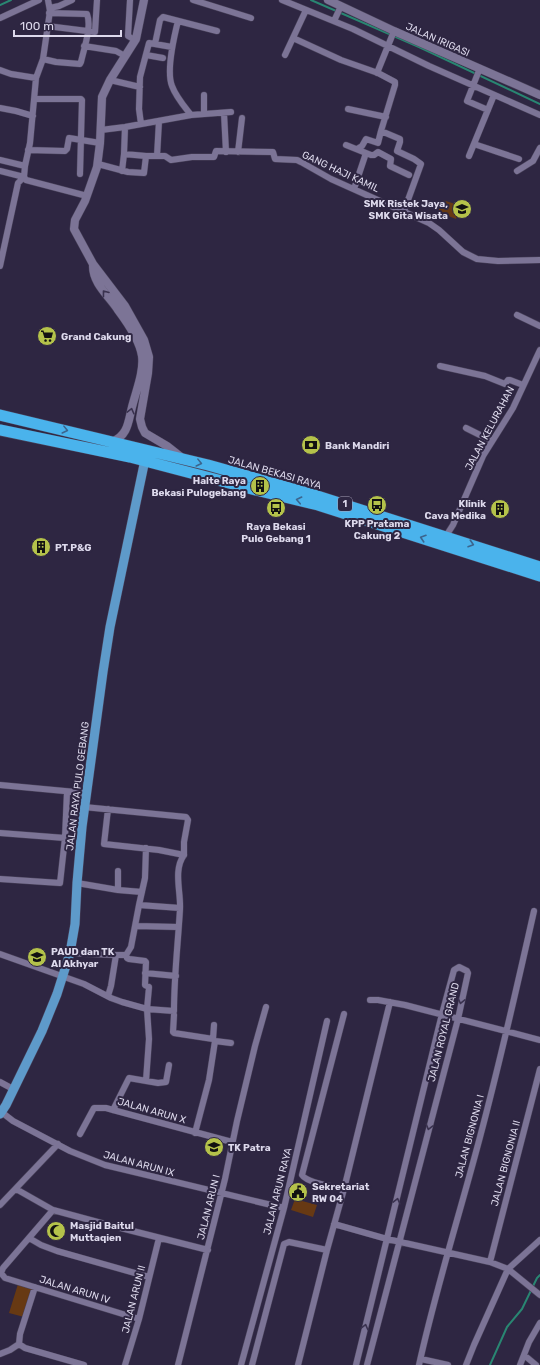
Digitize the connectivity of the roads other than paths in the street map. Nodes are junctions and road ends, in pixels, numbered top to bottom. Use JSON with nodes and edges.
{"nodes":[{"id":1,"x":39,"y":0,"type":"edge"},
{"id":2,"x":48,"y":0,"type":"edge"},
{"id":3,"x":72,"y":0,"type":"edge"},
{"id":4,"x":97,"y":0,"type":"edge"},
{"id":5,"x":130,"y":0,"type":"edge"},
{"id":6,"x":144,"y":0,"type":"edge"},
{"id":7,"x":194,"y":0,"type":"edge"},
{"id":8,"x":282,"y":0,"type":"edge"},
{"id":9,"x":328,"y":0,"type":"edge"},
{"id":10,"x":340,"y":8,"type":"junction"},
{"id":11,"x":50,"y":10,"type":"junction"},
{"id":12,"x":306,"y":10,"type":"junction"},
{"id":13,"x":0,"y":18,"type":"edge"},
{"id":14,"x":251,"y":18,"type":"dead end"},
{"id":15,"x":335,"y":20,"type":"junction"},
{"id":16,"x":178,"y":21,"type":"junction"},
{"id":17,"x":47,"y":26,"type":"junction"},
{"id":18,"x":87,"y":30,"type":"junction"},
{"id":19,"x":217,"y":31,"type":"dead end"},
{"id":20,"x":393,"y":33,"type":"junction"},
{"id":21,"x":293,"y":38,"type":"junction"},
{"id":22,"x":135,"y":40,"type":"junction"},
{"id":23,"x":155,"y":44,"type":"junction"},
{"id":24,"x":389,"y":44,"type":"junction"},
{"id":25,"x":84,"y":46,"type":"junction"},
{"id":26,"x":172,"y":47,"type":"junction"},
{"id":27,"x":146,"y":55,"type":"junction"},
{"id":28,"x":125,"y":56,"type":"junction"},
{"id":29,"x":285,"y":56,"type":"dead end"},
{"id":30,"x":163,"y":58,"type":"dead end"},
{"id":31,"x":43,"y":60,"type":"junction"},
{"id":32,"x":0,"y":70,"type":"edge"},
{"id":33,"x":479,"y":70,"type":"junction"},
{"id":34,"x":377,"y":73,"type":"junction"},
{"id":35,"x":36,"y":78,"type":"junction"},
{"id":36,"x":110,"y":80,"type":"junction"},
{"id":37,"x":473,"y":85,"type":"junction"},
{"id":38,"x":140,"y":87,"type":"junction"},
{"id":39,"x":204,"y":95,"type":"dead end"},
{"id":40,"x":494,"y":95,"type":"junction"},
{"id":41,"x":540,"y":95,"type":"edge"},
{"id":42,"x":34,"y":99,"type":"junction"},
{"id":43,"x":0,"y":108,"type":"edge"},
{"id":44,"x":348,"y":109,"type":"dead end"},
{"id":45,"x":488,"y":110,"type":"junction"},
{"id":46,"x":231,"y":112,"type":"dead end"},
{"id":47,"x":204,"y":113,"type":"junction"},
{"id":48,"x":224,"y":113,"type":"junction"},
{"id":49,"x":191,"y":115,"type":"junction"},
{"id":50,"x":540,"y":115,"type":"edge"},
{"id":51,"x":32,"y":116,"type":"junction"},
{"id":52,"x":386,"y":117,"type":"junction"},
{"id":53,"x":242,"y":118,"type":"dead end"},
{"id":54,"x":159,"y":121,"type":"junction"},
{"id":55,"x":141,"y":124,"type":"junction"},
{"id":56,"x":125,"y":127,"type":"junction"},
{"id":57,"x":101,"y":130,"type":"junction"},
{"id":58,"x":381,"y":131,"type":"junction"},
{"id":59,"x":82,"y":140,"type":"junction"},
{"id":60,"x":100,"y":143,"type":"junction"},
{"id":61,"x":474,"y":144,"type":"junction"},
{"id":62,"x":346,"y":145,"type":"dead end"},
{"id":63,"x":540,"y":148,"type":"edge"},
{"id":64,"x":357,"y":149,"type":"junction"},
{"id":65,"x":28,"y":150,"type":"junction"},
{"id":66,"x":226,"y":152,"type":"junction"},
{"id":67,"x":238,"y":152,"type":"junction"},
{"id":68,"x":366,"y":153,"type":"junction"},
{"id":69,"x":124,"y":154,"type":"junction"},
{"id":70,"x":146,"y":156,"type":"junction"},
{"id":71,"x":157,"y":156,"type":"junction"},
{"id":72,"x":469,"y":156,"type":"dead end"},
{"id":73,"x":519,"y":159,"type":"dead end"},
{"id":74,"x":0,"y":160,"type":"edge"},
{"id":75,"x":98,"y":164,"type":"junction"},
{"id":76,"x":25,"y":166,"type":"junction"},
{"id":77,"x":517,"y":170,"type":"dead end"},
{"id":78,"x":0,"y":171,"type":"edge"},
{"id":79,"x":122,"y":171,"type":"junction"},
{"id":80,"x":80,"y":174,"type":"dead end"},
{"id":81,"x":409,"y":174,"type":"dead end"},
{"id":82,"x":24,"y":177,"type":"junction"},
{"id":83,"x":354,"y":189,"type":"junction"},
{"id":84,"x":87,"y":196,"type":"junction"},
{"id":85,"x":404,"y":211,"type":"junction"},
{"id":86,"x":2,"y":246,"type":"edge"},
{"id":87,"x":540,"y":260,"type":"edge"},
{"id":88,"x":0,"y":266,"type":"edge"},
{"id":89,"x":518,"y":315,"type":"dead end"},
{"id":90,"x":540,"y":326,"type":"edge"},
{"id":91,"x":540,"y":350,"type":"edge"},
{"id":92,"x":146,"y":357,"type":"junction"},
{"id":93,"x":440,"y":366,"type":"dead end"},
{"id":94,"x":523,"y":385,"type":"junction"},
{"id":95,"x":0,"y":415,"type":"edge"},
{"id":96,"x":0,"y":420,"type":"edge"},
{"id":97,"x":42,"y":425,"type":"junction"},
{"id":98,"x":466,"y":428,"type":"dead end"},
{"id":99,"x":0,"y":430,"type":"edge"},
{"id":100,"x":492,"y":441,"type":"junction"},
{"id":101,"x":112,"y":442,"type":"junction"},
{"id":102,"x":146,"y":456,"type":"junction"},
{"id":103,"x":184,"y":459,"type":"junction"},
{"id":104,"x":319,"y":501,"type":"junction"},
{"id":105,"x":446,"y":536,"type":"junction"},
{"id":106,"x":540,"y":567,"type":"edge"},
{"id":107,"x":540,"y":576,"type":"edge"},
{"id":108,"x":0,"y":785,"type":"edge"},
{"id":109,"x":67,"y":792,"type":"junction"},
{"id":110,"x":86,"y":793,"type":"junction"},
{"id":111,"x":84,"y":807,"type":"junction"},
{"id":112,"x":108,"y":809,"type":"junction"},
{"id":113,"x":0,"y":833,"type":"edge"},
{"id":114,"x":66,"y":838,"type":"junction"},
{"id":115,"x":146,"y":848,"type":"junction"},
{"id":116,"x":184,"y":855,"type":"junction"},
{"id":117,"x":118,"y":871,"type":"dead end"},
{"id":118,"x":0,"y":879,"type":"edge"},
{"id":119,"x":76,"y":883,"type":"junction"},
{"id":120,"x":118,"y":890,"type":"junction"},
{"id":121,"x":142,"y":892,"type":"junction"},
{"id":122,"x":140,"y":905,"type":"junction"},
{"id":123,"x":180,"y":908,"type":"junction"},
{"id":124,"x":534,"y":911,"type":"dead end"},
{"id":125,"x":136,"y":926,"type":"junction"},
{"id":126,"x":178,"y":927,"type":"junction"},
{"id":127,"x":70,"y":953,"type":"junction"},
{"id":128,"x":0,"y":954,"type":"edge"},
{"id":129,"x":116,"y":954,"type":"junction"},
{"id":130,"x":126,"y":955,"type":"junction"},
{"id":131,"x":145,"y":973,"type":"junction"},
{"id":132,"x":176,"y":976,"type":"junction"},
{"id":133,"x":62,"y":977,"type":"junction"},
{"id":134,"x":108,"y":996,"type":"junction"},
{"id":135,"x":370,"y":1000,"type":"dead end"},
{"id":136,"x":390,"y":1002,"type":"junction"},
{"id":137,"x":266,"y":1007,"type":"dead end"},
{"id":138,"x":147,"y":1009,"type":"junction"},
{"id":139,"x":344,"y":1014,"type":"dead end"},
{"id":140,"x":442,"y":1014,"type":"junction"},
{"id":141,"x":174,"y":1015,"type":"dead end"},
{"id":142,"x":458,"y":1019,"type":"junction"},
{"id":143,"x":328,"y":1021,"type":"dead end"},
{"id":144,"x":214,"y":1025,"type":"dead end"},
{"id":145,"x":506,"y":1031,"type":"junction"},
{"id":146,"x":214,"y":1040,"type":"junction"},
{"id":147,"x":540,"y":1040,"type":"edge"},
{"id":148,"x":231,"y":1043,"type":"dead end"},
{"id":149,"x":168,"y":1065,"type":"dead end"},
{"id":150,"x":540,"y":1069,"type":"edge"},
{"id":151,"x":146,"y":1081,"type":"junction"},
{"id":152,"x":0,"y":1082,"type":"edge"},
{"id":153,"x":13,"y":1089,"type":"junction"},
{"id":154,"x":113,"y":1110,"type":"junction"},
{"id":155,"x":0,"y":1112,"type":"edge"},
{"id":156,"x":196,"y":1133,"type":"junction"},
{"id":157,"x":80,"y":1134,"type":"dead end"},
{"id":158,"x":232,"y":1142,"type":"junction"},
{"id":159,"x":58,"y":1144,"type":"junction"},
{"id":160,"x":16,"y":1189,"type":"junction"},
{"id":161,"x":344,"y":1189,"type":"junction"},
{"id":162,"x":222,"y":1194,"type":"junction"},
{"id":163,"x":0,"y":1205,"type":"edge"},
{"id":164,"x":284,"y":1208,"type":"junction"},
{"id":165,"x":53,"y":1210,"type":"junction"},
{"id":166,"x":334,"y":1224,"type":"junction"},
{"id":167,"x":29,"y":1238,"type":"junction"},
{"id":168,"x":159,"y":1238,"type":"junction"},
{"id":169,"x":388,"y":1239,"type":"junction"},
{"id":170,"x":540,"y":1240,"type":"edge"},
{"id":171,"x":399,"y":1241,"type":"junction"},
{"id":172,"x":208,"y":1250,"type":"junction"},
{"id":173,"x":326,"y":1250,"type":"junction"},
{"id":174,"x":447,"y":1252,"type":"junction"},
{"id":175,"x":490,"y":1262,"type":"junction"},
{"id":176,"x":508,"y":1269,"type":"junction"},
{"id":177,"x":149,"y":1277,"type":"junction"},
{"id":178,"x":35,"y":1287,"type":"junction"},
{"id":179,"x":540,"y":1295,"type":"edge"},
{"id":180,"x":138,"y":1319,"type":"junction"},
{"id":181,"x":540,"y":1323,"type":"edge"},
{"id":182,"x":20,"y":1344,"type":"junction"},
{"id":183,"x":0,"y":1354,"type":"edge"},
{"id":184,"x":524,"y":1355,"type":"junction"},
{"id":185,"x":420,"y":1362,"type":"edge"},
{"id":186,"x":84,"y":1365,"type":"edge"},
{"id":187,"x":125,"y":1365,"type":"edge"},
{"id":188,"x":178,"y":1365,"type":"edge"},
{"id":189,"x":241,"y":1365,"type":"edge"},
{"id":190,"x":252,"y":1365,"type":"edge"},
{"id":191,"x":298,"y":1365,"type":"edge"},
{"id":192,"x":356,"y":1365,"type":"edge"},
{"id":193,"x":367,"y":1365,"type":"edge"},
{"id":194,"x":448,"y":1365,"type":"edge"},
{"id":195,"x":466,"y":1365,"type":"edge"},
{"id":196,"x":520,"y":1365,"type":"edge"},
{"id":197,"x":536,"y":1365,"type":"edge"}],
"edges":[{"from":1,"to":13,"type":"street"},
{"from":2,"to":11,"type":"street"},
{"from":3,"to":11,"type":"street"},
{"from":4,"to":18,"type":"street"},
{"from":5,"to":22,"type":"street"},
{"from":6,"to":22,"type":"street"},
{"from":7,"to":14,"type":"street"},
{"from":8,"to":12,"type":"street"},
{"from":9,"to":10,"type":"street","name":"JALAN IRIGASI"},
{"from":10,"to":15,"type":"street"},
{"from":10,"to":20,"type":"street","name":"JALAN IRIGASI"},
{"from":11,"to":17,"type":"street"},
{"from":11,"to":18,"type":"street"},
{"from":12,"to":15,"type":"street"},
{"from":12,"to":21,"type":"street"},
{"from":15,"to":24,"type":"street"},
{"from":16,"to":19,"type":"street"},
{"from":16,"to":23,"type":"street"},
{"from":16,"to":26,"type":"street"},
{"from":17,"to":18,"type":"street"},
{"from":17,"to":31,"type":"street"},
{"from":18,"to":25,"type":"street"},
{"from":20,"to":24,"type":"street"},
{"from":20,"to":33,"type":"street","name":"JALAN IRIGASI"},
{"from":21,"to":29,"type":"street"},
{"from":21,"to":34,"type":"street"},
{"from":22,"to":28,"type":"street"},
{"from":23,"to":26,"type":"street"},
{"from":23,"to":27,"type":"street"},
{"from":24,"to":34,"type":"street"},
{"from":24,"to":37,"type":"street"},
{"from":25,"to":28,"type":"street"},
{"from":25,"to":31,"type":"street"},
{"from":26,"to":49,"type":"street"},
{"from":27,"to":30,"type":"street"},
{"from":27,"to":38,"type":"street"},
{"from":28,"to":36,"type":"street"},
{"from":31,"to":35,"type":"street"},
{"from":32,"to":35,"type":"street"},
{"from":33,"to":37,"type":"street"},
{"from":33,"to":41,"type":"street","name":"JALAN IRIGASI"},
{"from":34,"to":52,"type":"street"},
{"from":35,"to":42,"type":"street"},
{"from":36,"to":38,"type":"street"},
{"from":36,"to":57,"type":"street"},
{"from":37,"to":40,"type":"street"},
{"from":37,"to":45,"type":"street"},
{"from":38,"to":55,"type":"street"},
{"from":39,"to":47,"type":"street"},
{"from":40,"to":45,"type":"street"},
{"from":40,"to":50,"type":"street"},
{"from":42,"to":51,"type":"street"},
{"from":42,"to":59,"type":"street"},
{"from":43,"to":51,"type":"street"},
{"from":44,"to":52,"type":"street"},
{"from":45,"to":61,"type":"street"},
{"from":46,"to":48,"type":"street"},
{"from":47,"to":48,"type":"street"},
{"from":47,"to":49,"type":"street"},
{"from":48,"to":66,"type":"street"},
{"from":49,"to":54,"type":"street"},
{"from":51,"to":65,"type":"street"},
{"from":52,"to":58,"type":"street"},
{"from":53,"to":67,"type":"street"},
{"from":54,"to":55,"type":"street"},
{"from":54,"to":71,"type":"street"},
{"from":55,"to":56,"type":"street"},
{"from":56,"to":57,"type":"street"},
{"from":56,"to":69,"type":"street"},
{"from":57,"to":60,"type":"street"},
{"from":58,"to":64,"type":"street"},
{"from":58,"to":85,"type":"street"},
{"from":59,"to":60,"type":"street"},
{"from":59,"to":65,"type":"street"},
{"from":59,"to":80,"type":"street"},
{"from":60,"to":75,"type":"street"},
{"from":61,"to":72,"type":"street"},
{"from":61,"to":73,"type":"street"},
{"from":62,"to":64,"type":"street"},
{"from":63,"to":77,"type":"street"},
{"from":64,"to":68,"type":"street"},
{"from":65,"to":76,"type":"street"},
{"from":66,"to":67,"type":"street","name":"GANG HAJI KAMIL"},
{"from":66,"to":71,"type":"street","name":"GANG HAJI KAMIL"},
{"from":67,"to":83,"type":"street","name":"GANG HAJI KAMIL"},
{"from":68,"to":81,"type":"street"},
{"from":68,"to":83,"type":"street"},
{"from":69,"to":70,"type":"street","name":"GANG HAJI KAMIL"},
{"from":69,"to":79,"type":"street"},
{"from":70,"to":71,"type":"street","name":"GANG HAJI KAMIL"},
{"from":70,"to":79,"type":"street"},
{"from":74,"to":76,"type":"street"},
{"from":75,"to":79,"type":"street"},
{"from":75,"to":84,"type":"street"},
{"from":76,"to":82,"type":"street"},
{"from":78,"to":82,"type":"street"},
{"from":82,"to":84,"type":"street"},
{"from":82,"to":86,"type":"street"},
{"from":83,"to":85,"type":"street","name":"GANG HAJI KAMIL"},
{"from":84,"to":92,"type":"street"},
{"from":85,"to":87,"type":"street","name":"GANG HAJI KAMIL"},
{"from":86,"to":88,"type":"street"},
{"from":89,"to":90,"type":"street"},
{"from":91,"to":94,"type":"street","name":"JALAN KELURAHAN"},
{"from":101,"to":92,"type":"street","one_way":true},
{"from":92,"to":103,"type":"street"},
{"from":93,"to":94,"type":"street"},
{"from":94,"to":100,"type":"street","name":"JALAN KELURAHAN"},
{"from":95,"to":97,"type":"highway","name":"JALAN BEKASI RAYA","number":"1"},
{"from":96,"to":97,"type":"highway"},
{"from":97,"to":101,"type":"highway","name":"JALAN BEKASI RAYA","number":"1","one_way":true},
{"from":98,"to":100,"type":"street"},
{"from":99,"to":102,"type":"highway","name":"JALAN BEKASI RAYA","number":"1"},
{"from":100,"to":105,"type":"street","name":"JALAN KELURAHAN"},
{"from":101,"to":102,"type":"highway","name":"JALAN BEKASI RAYA","number":"1"},
{"from":102,"to":103,"type":"highway","name":"JALAN BEKASI RAYA","number":"1"},
{"from":104,"to":102,"type":"highway","name":"JALAN BEKASI RAYA","number":"1","one_way":true},
{"from":102,"to":110,"type":"main road","name":"JALAN RAYA PULO GEBANG"},
{"from":103,"to":104,"type":"highway","name":"JALAN BEKASI RAYA","number":"1","one_way":true},
{"from":104,"to":105,"type":"highway","name":"JALAN BEKASI RAYA","number":"1"},
{"from":107,"to":104,"type":"highway","name":"JALAN BEKASI RAYA","number":"1","one_way":true},
{"from":105,"to":106,"type":"highway","name":"JALAN BEKASI RAYA","number":"1","one_way":true},
{"from":108,"to":109,"type":"street"},
{"from":109,"to":110,"type":"street"},
{"from":109,"to":114,"type":"street"},
{"from":110,"to":111,"type":"main road","name":"JALAN RAYA PULO GEBANG"},
{"from":111,"to":112,"type":"street"},
{"from":111,"to":119,"type":"main road","name":"JALAN RAYA PULO GEBANG"},
{"from":112,"to":115,"type":"street"},
{"from":112,"to":116,"type":"street"},
{"from":113,"to":114,"type":"street"},
{"from":114,"to":118,"type":"street"},
{"from":115,"to":116,"type":"street"},
{"from":115,"to":121,"type":"street"},
{"from":116,"to":123,"type":"street"},
{"from":117,"to":120,"type":"street"},
{"from":119,"to":120,"type":"street"},
{"from":119,"to":127,"type":"main road","name":"JALAN RAYA PULO GEBANG"},
{"from":120,"to":121,"type":"street"},
{"from":121,"to":122,"type":"street"},
{"from":122,"to":123,"type":"street"},
{"from":122,"to":125,"type":"street"},
{"from":123,"to":126,"type":"street"},
{"from":124,"to":145,"type":"street","name":"JALAN BIGNONIA I"},
{"from":125,"to":126,"type":"street"},
{"from":125,"to":130,"type":"street"},
{"from":126,"to":132,"type":"street"},
{"from":127,"to":129,"type":"street"},
{"from":127,"to":133,"type":"main road","name":"JALAN RAYA PULO GEBANG"},
{"from":128,"to":133,"type":"street"},
{"from":129,"to":130,"type":"street"},
{"from":129,"to":134,"type":"street"},
{"from":130,"to":131,"type":"street"},
{"from":131,"to":132,"type":"street"},
{"from":131,"to":138,"type":"street"},
{"from":132,"to":138,"type":"street"},
{"from":133,"to":134,"type":"street"},
{"from":133,"to":153,"type":"main road","name":"JALAN RAYA PULO GEBANG"},
{"from":134,"to":138,"type":"street"},
{"from":135,"to":136,"type":"street"},
{"from":136,"to":140,"type":"street"},
{"from":136,"to":161,"type":"street"},
{"from":137,"to":158,"type":"street","name":"JALAN ARUN I"},
{"from":138,"to":151,"type":"street"},
{"from":139,"to":161,"type":"street"},
{"from":140,"to":142,"type":"street"},
{"from":140,"to":142,"type":"street","name":"JALAN ROYAL GRAND","one_way":true},
{"from":169,"to":140,"type":"street","name":"JALAN ROYAL GRAND","one_way":true},
{"from":141,"to":146,"type":"street"},
{"from":142,"to":145,"type":"street"},
{"from":142,"to":171,"type":"street","name":"JALAN ROYAL GRAND","one_way":true},
{"from":143,"to":164,"type":"street","name":"JALAN ARUN RAYA"},
{"from":144,"to":146,"type":"street"},
{"from":145,"to":147,"type":"street"},
{"from":145,"to":174,"type":"street","name":"JALAN BIGNONIA I"},
{"from":146,"to":148,"type":"street"},
{"from":146,"to":156,"type":"street"},
{"from":149,"to":151,"type":"street"},
{"from":150,"to":175,"type":"street","name":"JALAN BIGNONIA II"},
{"from":151,"to":154,"type":"street"},
{"from":152,"to":153,"type":"street"},
{"from":153,"to":155,"type":"main road","name":"JALAN RAYA PULO GEBANG"},
{"from":154,"to":156,"type":"street","name":"JALAN ARUN X"},
{"from":154,"to":157,"type":"street","name":"JALAN ARUN X"},
{"from":155,"to":159,"type":"street","name":"JALAN ARUN IX"},
{"from":156,"to":158,"type":"street","name":"JALAN ARUN X"},
{"from":158,"to":162,"type":"street","name":"JALAN ARUN I"},
{"from":159,"to":160,"type":"street"},
{"from":159,"to":162,"type":"street","name":"JALAN ARUN IX"},
{"from":160,"to":163,"type":"street"},
{"from":160,"to":165,"type":"street"},
{"from":161,"to":166,"type":"street"},
{"from":162,"to":164,"type":"street","name":"JALAN ARUN IX"},
{"from":162,"to":172,"type":"street","name":"JALAN ARUN I"},
{"from":164,"to":189,"type":"street","name":"JALAN ARUN RAYA"},
{"from":165,"to":167,"type":"street"},
{"from":165,"to":168,"type":"street"},
{"from":166,"to":169,"type":"street"},
{"from":166,"to":173,"type":"street"},
{"from":167,"to":177,"type":"street"},
{"from":167,"to":178,"type":"street","name":"JALAN ARUN IV"},
{"from":168,"to":172,"type":"street"},
{"from":168,"to":177,"type":"street","name":"JALAN ARUN II"},
{"from":169,"to":171,"type":"street"},
{"from":192,"to":169,"type":"street","name":"JALAN ROYAL GRAND","one_way":true},
{"from":170,"to":176,"type":"street"},
{"from":171,"to":174,"type":"street"},
{"from":171,"to":193,"type":"street","name":"JALAN ROYAL GRAND"},
{"from":172,"to":188,"type":"street","name":"JALAN ARUN I"},
{"from":173,"to":190,"type":"street"},
{"from":173,"to":191,"type":"street"},
{"from":174,"to":175,"type":"street"},
{"from":174,"to":185,"type":"street","name":"JALAN BIGNONIA I"},
{"from":175,"to":176,"type":"street"},
{"from":176,"to":179,"type":"street"},
{"from":176,"to":195,"type":"street"},
{"from":177,"to":180,"type":"street","name":"JALAN ARUN II"},
{"from":178,"to":180,"type":"street","name":"JALAN ARUN IV"},
{"from":178,"to":182,"type":"street"},
{"from":180,"to":187,"type":"street","name":"JALAN ARUN II"},
{"from":181,"to":184,"type":"street"},
{"from":182,"to":183,"type":"street"},
{"from":182,"to":186,"type":"street"},
{"from":184,"to":196,"type":"street"},
{"from":184,"to":197,"type":"street"},
{"from":185,"to":194,"type":"street"}]}
